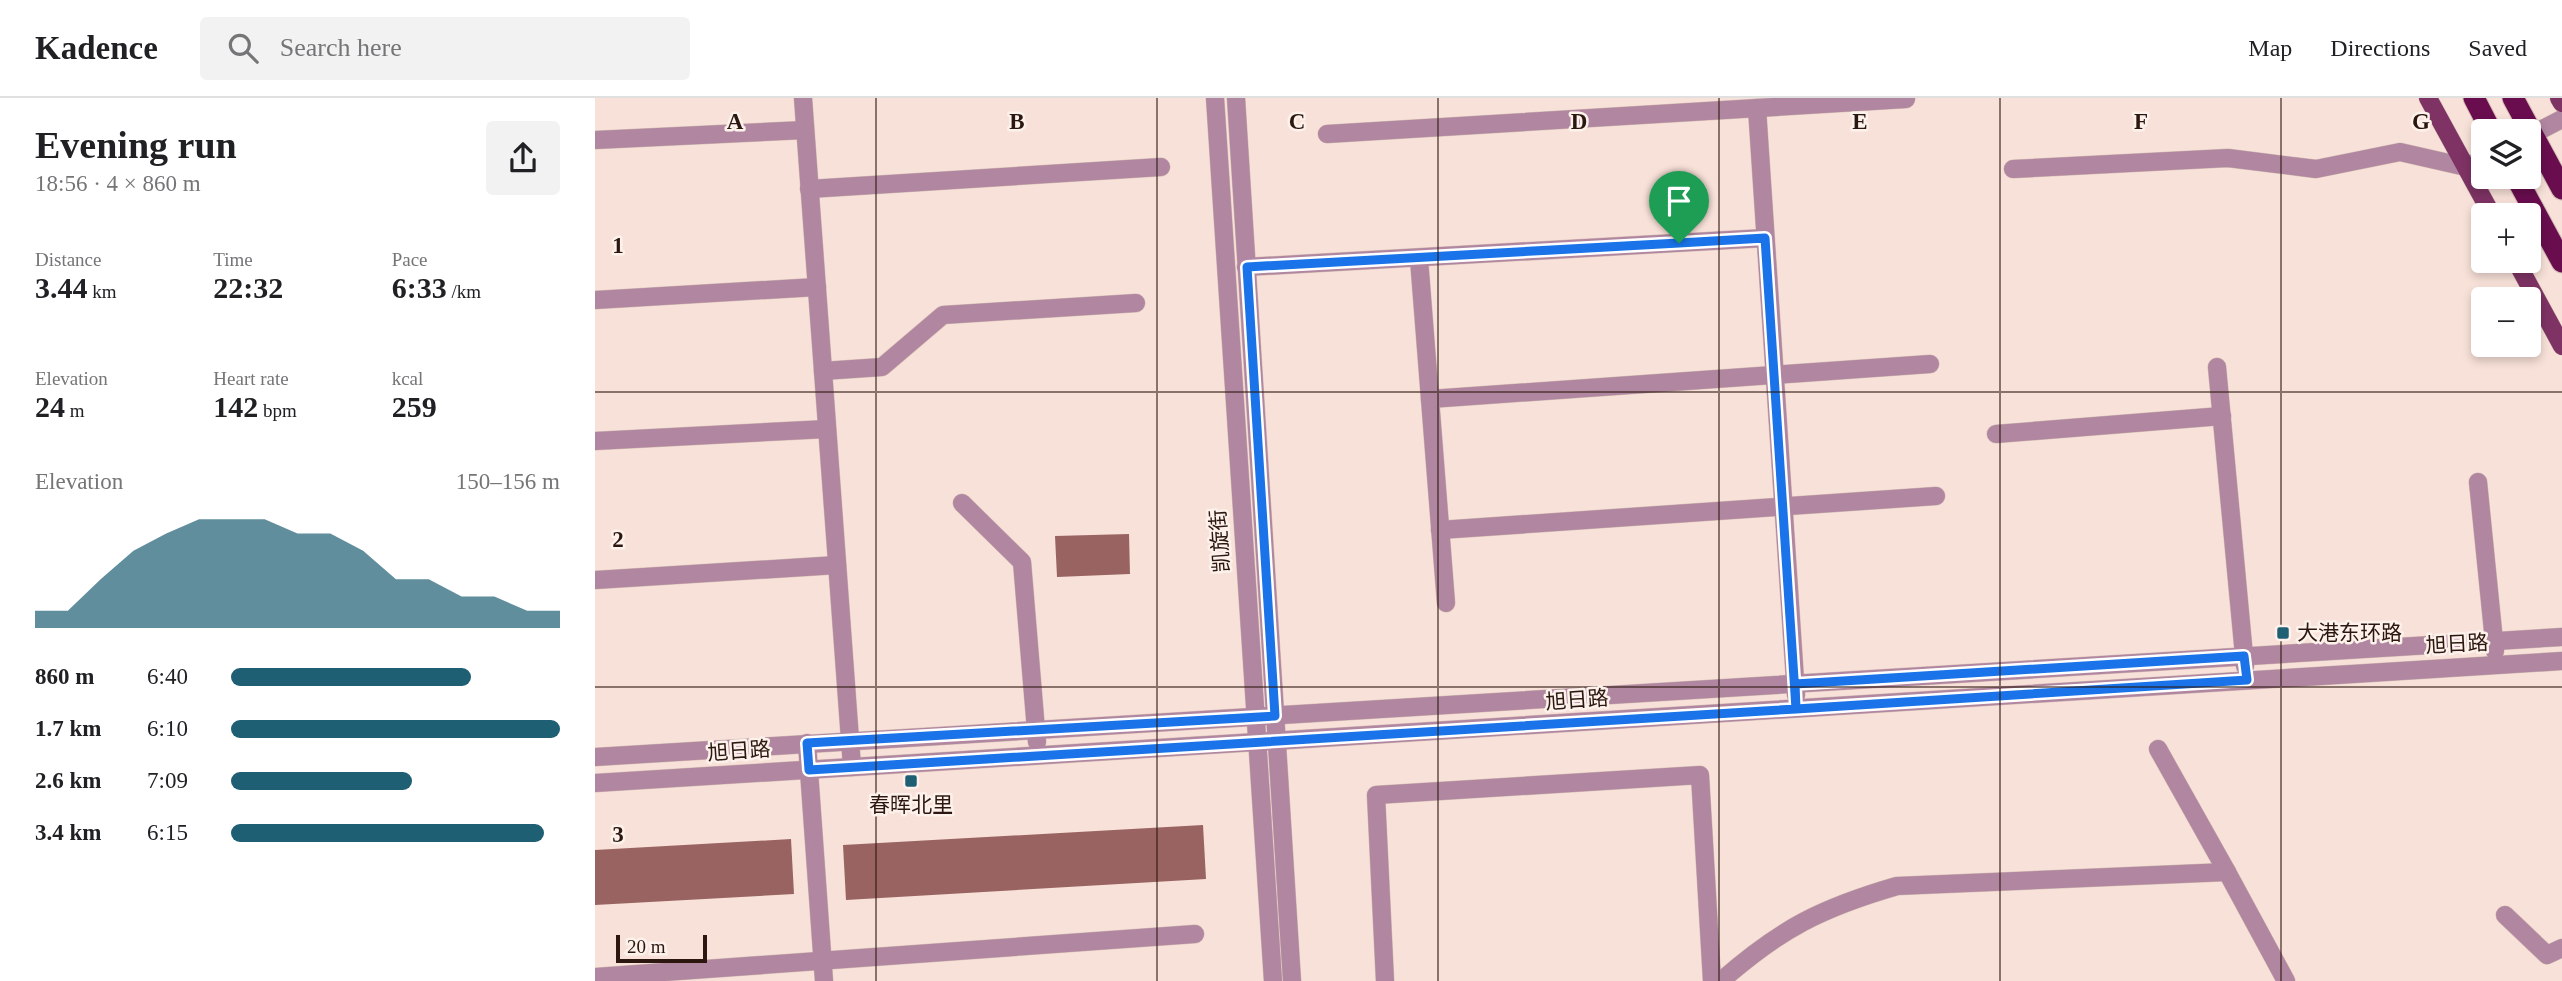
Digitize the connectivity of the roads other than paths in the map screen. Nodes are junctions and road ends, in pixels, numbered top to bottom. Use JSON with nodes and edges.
{"nodes":[{"id":1,"x":803,"y":98,"type":"edge"},
{"id":2,"x":1215,"y":98,"type":"edge"},
{"id":3,"x":1236,"y":98,"type":"edge"},
{"id":4,"x":2428,"y":98,"type":"edge"},
{"id":5,"x":2474,"y":98,"type":"edge"},
{"id":6,"x":2513,"y":98,"type":"edge"},
{"id":7,"x":2559,"y":98,"type":"edge"},
{"id":8,"x":1906,"y":99,"type":"edge"},
{"id":9,"x":2562,"y":103,"type":"edge"},
{"id":10,"x":1757,"y":108,"type":"junction"},
{"id":11,"x":2485,"y":119,"type":"edge"},
{"id":12,"x":2523,"y":119,"type":"edge"},
{"id":13,"x":2562,"y":119,"type":"edge"},
{"id":14,"x":805,"y":130,"type":"junction"},
{"id":15,"x":2541,"y":130,"type":"edge"},
{"id":16,"x":1327,"y":134,"type":"dead end"},
{"id":17,"x":595,"y":140,"type":"edge"},
{"id":18,"x":2541,"y":153,"type":"edge"},
{"id":19,"x":2471,"y":165,"type":"edge"},
{"id":20,"x":1161,"y":167,"type":"dead end"},
{"id":21,"x":2466,"y":167,"type":"junction"},
{"id":22,"x":2013,"y":169,"type":"dead end"},
{"id":23,"x":809,"y":189,"type":"junction"},
{"id":24,"x":2522,"y":189,"type":"edge"},
{"id":25,"x":2562,"y":190,"type":"edge"},
{"id":26,"x":2486,"y":203,"type":"edge"},
{"id":27,"x":1765,"y":238,"type":"junction"},
{"id":28,"x":1419,"y":259,"type":"junction"},
{"id":29,"x":2562,"y":262,"type":"edge"},
{"id":30,"x":1247,"y":267,"type":"junction"},
{"id":31,"x":2522,"y":273,"type":"edge"},
{"id":32,"x":817,"y":287,"type":"junction"},
{"id":33,"x":595,"y":300,"type":"edge"},
{"id":34,"x":1136,"y":303,"type":"dead end"},
{"id":35,"x":2562,"y":346,"type":"edge"},
{"id":36,"x":1930,"y":363,"type":"dead end"},
{"id":37,"x":2217,"y":367,"type":"dead end"},
{"id":38,"x":823,"y":370,"type":"junction"},
{"id":39,"x":1774,"y":374,"type":"junction"},
{"id":40,"x":1430,"y":399,"type":"junction"},
{"id":41,"x":2222,"y":416,"type":"junction"},
{"id":42,"x":827,"y":429,"type":"junction"},
{"id":43,"x":1996,"y":434,"type":"dead end"},
{"id":44,"x":595,"y":441,"type":"edge"},
{"id":45,"x":2478,"y":482,"type":"dead end"},
{"id":46,"x":1937,"y":496,"type":"dead end"},
{"id":47,"x":962,"y":503,"type":"dead end"},
{"id":48,"x":1783,"y":505,"type":"junction"},
{"id":49,"x":1440,"y":530,"type":"junction"},
{"id":50,"x":837,"y":565,"type":"junction"},
{"id":51,"x":595,"y":580,"type":"edge"},
{"id":52,"x":1446,"y":603,"type":"dead end"},
{"id":53,"x":2562,"y":637,"type":"edge"},
{"id":54,"x":2493,"y":641,"type":"junction"},
{"id":55,"x":2244,"y":656,"type":"junction"},
{"id":56,"x":2562,"y":661,"type":"edge"},
{"id":57,"x":2498,"y":665,"type":"junction"},
{"id":58,"x":2247,"y":680,"type":"junction"},
{"id":59,"x":1795,"y":684,"type":"junction"},
{"id":60,"x":1796,"y":709,"type":"junction"},
{"id":61,"x":1275,"y":716,"type":"junction"},
{"id":62,"x":1254,"y":717,"type":"junction"},
{"id":63,"x":1035,"y":730,"type":"junction"},
{"id":64,"x":849,"y":740,"type":"junction"},
{"id":65,"x":1277,"y":742,"type":"junction"},
{"id":66,"x":807,"y":743,"type":"junction"},
{"id":67,"x":1255,"y":743,"type":"junction"},
{"id":68,"x":2158,"y":749,"type":"dead end"},
{"id":69,"x":1038,"y":756,"type":"junction"},
{"id":70,"x":595,"y":757,"type":"edge"},
{"id":71,"x":852,"y":767,"type":"junction"},
{"id":72,"x":809,"y":770,"type":"junction"},
{"id":73,"x":595,"y":783,"type":"edge"},
{"id":74,"x":2227,"y":872,"type":"junction"},
{"id":75,"x":2505,"y":915,"type":"dead end"},
{"id":76,"x":1195,"y":934,"type":"dead end"},
{"id":77,"x":2562,"y":948,"type":"edge"},
{"id":78,"x":823,"y":960,"type":"junction"},
{"id":79,"x":595,"y":977,"type":"edge"},
{"id":80,"x":824,"y":981,"type":"edge"},
{"id":81,"x":1273,"y":981,"type":"edge"},
{"id":82,"x":1291,"y":981,"type":"edge"},
{"id":83,"x":1385,"y":981,"type":"edge"},
{"id":84,"x":1712,"y":981,"type":"edge"},
{"id":85,"x":1721,"y":981,"type":"edge"},
{"id":86,"x":2286,"y":981,"type":"edge"}],
"edges":[{"from":1,"to":14,"type":"street"},
{"from":2,"to":62,"type":"street","name":"凯旋街"},
{"from":3,"to":30,"type":"street","name":"凯旋街"},
{"from":4,"to":21,"type":"main road"},
{"from":5,"to":11,"type":"highway"},
{"from":6,"to":12,"type":"highway"},
{"from":7,"to":9,"type":"main road"},
{"from":8,"to":10,"type":"street"},
{"from":10,"to":16,"type":"street"},
{"from":10,"to":27,"type":"street"},
{"from":13,"to":15,"type":"street"},
{"from":14,"to":17,"type":"street"},
{"from":14,"to":23,"type":"street"},
{"from":18,"to":25,"type":"highway"},
{"from":19,"to":21,"type":"street"},
{"from":20,"to":23,"type":"street"},
{"from":21,"to":22,"type":"street"},
{"from":21,"to":26,"type":"main road"},
{"from":23,"to":32,"type":"street"},
{"from":24,"to":29,"type":"highway"},
{"from":27,"to":28,"type":"street"},
{"from":27,"to":39,"type":"street"},
{"from":28,"to":30,"type":"street"},
{"from":28,"to":40,"type":"street"},
{"from":30,"to":61,"type":"street","name":"凯旋街"},
{"from":31,"to":35,"type":"main road"},
{"from":32,"to":33,"type":"street"},
{"from":32,"to":38,"type":"street"},
{"from":34,"to":38,"type":"street"},
{"from":36,"to":39,"type":"street"},
{"from":37,"to":41,"type":"street"},
{"from":38,"to":42,"type":"street"},
{"from":39,"to":40,"type":"street"},
{"from":39,"to":48,"type":"street"},
{"from":40,"to":49,"type":"street"},
{"from":41,"to":43,"type":"street"},
{"from":41,"to":55,"type":"street"},
{"from":42,"to":44,"type":"street"},
{"from":42,"to":50,"type":"street"},
{"from":45,"to":54,"type":"street"},
{"from":46,"to":48,"type":"street"},
{"from":47,"to":63,"type":"street"},
{"from":48,"to":49,"type":"street"},
{"from":48,"to":59,"type":"street"},
{"from":49,"to":52,"type":"street"},
{"from":50,"to":51,"type":"street"},
{"from":50,"to":64,"type":"street"},
{"from":53,"to":54,"type":"street","name":"旭日路"},
{"from":54,"to":55,"type":"street","name":"旭日路"},
{"from":54,"to":57,"type":"street"},
{"from":55,"to":58,"type":"street"},
{"from":55,"to":59,"type":"street","name":"旭日路"},
{"from":56,"to":57,"type":"street","name":"旭日路"},
{"from":57,"to":58,"type":"street","name":"旭日路"},
{"from":58,"to":60,"type":"street","name":"旭日路"},
{"from":59,"to":60,"type":"street"},
{"from":59,"to":61,"type":"street","name":"旭日路"},
{"from":60,"to":65,"type":"street","name":"旭日路"},
{"from":61,"to":62,"type":"street","name":"旭日路"},
{"from":61,"to":65,"type":"street","name":"凯旋街"},
{"from":62,"to":63,"type":"street","name":"旭日路"},
{"from":62,"to":67,"type":"street","name":"凯旋街"},
{"from":63,"to":64,"type":"street","name":"旭日路"},
{"from":63,"to":69,"type":"street"},
{"from":64,"to":66,"type":"street","name":"旭日路"},
{"from":64,"to":71,"type":"street"},
{"from":65,"to":67,"type":"street","name":"旭日路"},
{"from":65,"to":82,"type":"street","name":"凯旋街"},
{"from":66,"to":70,"type":"street","name":"旭日路"},
{"from":66,"to":72,"type":"street"},
{"from":67,"to":69,"type":"street","name":"旭日路"},
{"from":67,"to":81,"type":"street","name":"凯旋街"},
{"from":68,"to":74,"type":"street"},
{"from":69,"to":71,"type":"street","name":"旭日路"},
{"from":71,"to":72,"type":"street","name":"旭日路"},
{"from":72,"to":73,"type":"street","name":"旭日路"},
{"from":72,"to":78,"type":"street"},
{"from":74,"to":85,"type":"street"},
{"from":74,"to":86,"type":"street"},
{"from":75,"to":77,"type":"street"},
{"from":76,"to":78,"type":"street"},
{"from":78,"to":79,"type":"street"},
{"from":78,"to":80,"type":"street"},
{"from":83,"to":84,"type":"street"}]}
